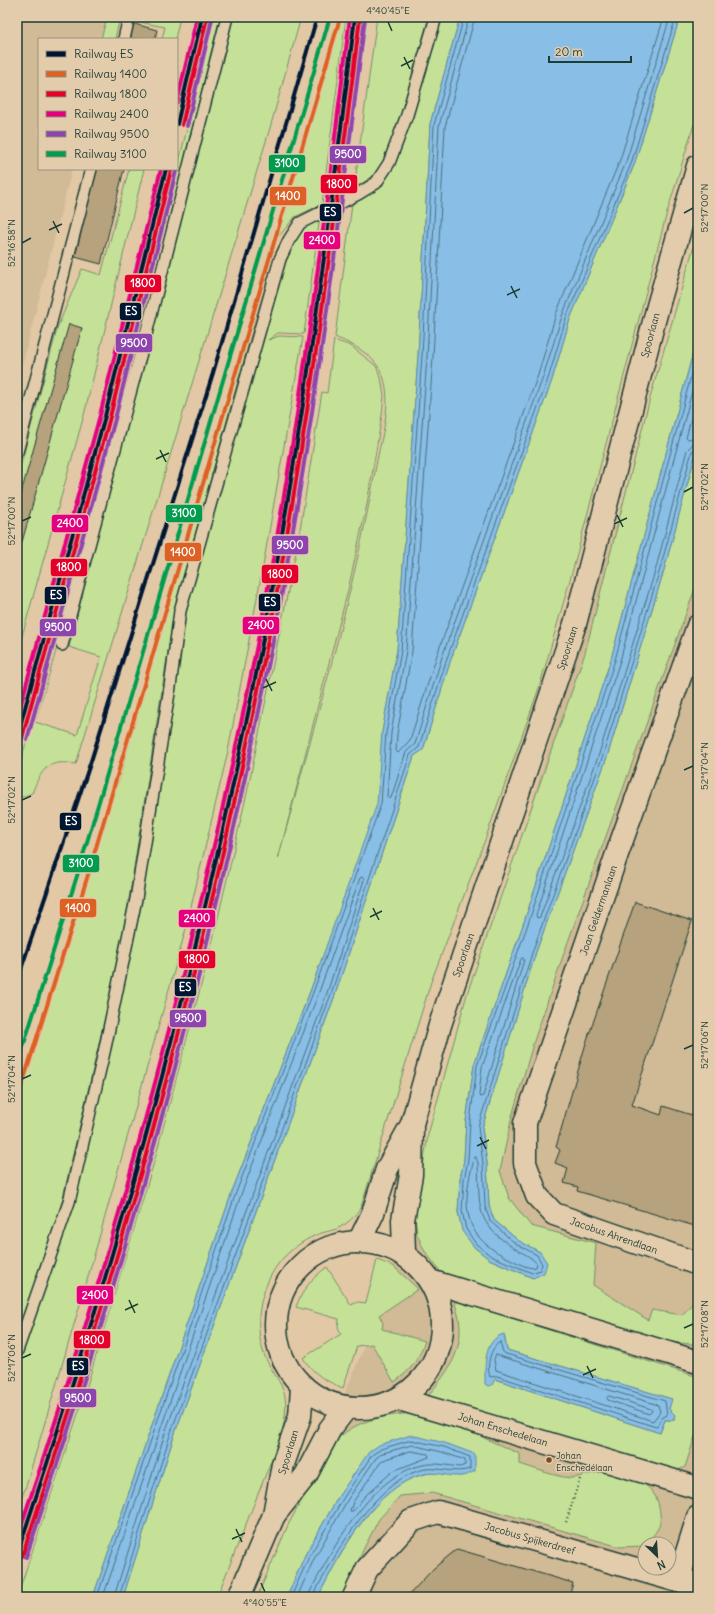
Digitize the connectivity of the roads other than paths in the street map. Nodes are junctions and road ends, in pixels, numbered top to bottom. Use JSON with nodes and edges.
{"nodes":[{"id":1,"x":129,"y":17,"type":"edge"},
{"id":2,"x":227,"y":17,"type":"edge"},
{"id":3,"x":436,"y":17,"type":"edge"},
{"id":4,"x":124,"y":38,"type":"edge"},
{"id":5,"x":698,"y":166,"type":"edge"},
{"id":6,"x":92,"y":170,"type":"edge"},
{"id":7,"x":17,"y":452,"type":"edge"},
{"id":8,"x":698,"y":626,"type":"edge"},
{"id":9,"x":62,"y":645,"type":"dead end"},
{"id":10,"x":412,"y":1124,"type":"junction"},
{"id":11,"x":537,"y":1196,"type":"joint"},
{"id":12,"x":359,"y":1242,"type":"junction"},
{"id":13,"x":404,"y":1253,"type":"junction"},
{"id":14,"x":698,"y":1264,"type":"edge"},
{"id":15,"x":430,"y":1281,"type":"junction"},
{"id":16,"x":17,"y":1351,"type":"edge"},
{"id":17,"x":698,"y":1362,"type":"edge"},
{"id":18,"x":302,"y":1388,"type":"junction"},
{"id":19,"x":400,"y":1398,"type":"junction"},
{"id":20,"x":346,"y":1408,"type":"junction"},
{"id":21,"x":698,"y":1488,"type":"edge"},
{"id":22,"x":274,"y":1515,"type":"junction"},
{"id":23,"x":698,"y":1517,"type":"edge"},
{"id":24,"x":688,"y":1582,"type":"edge"},
{"id":25,"x":239,"y":1597,"type":"edge"},
{"id":26,"x":354,"y":1597,"type":"edge"}],
"edges":[{"from":1,"to":4,"type":"lane"},
{"from":2,"to":9,"type":"lane"},
{"from":3,"to":16,"type":"lane"},
{"from":5,"to":10,"type":"main road","name":"Spoorlaan"},
{"from":6,"to":7,"type":"lane"},
{"from":8,"to":11,"type":"main road","name":"Joan Geldermanlaan"},
{"from":10,"to":12,"type":"main road","name":"Spoorlaan"},
{"from":10,"to":13,"type":"main road","name":"Spoorlaan"},
{"from":11,"to":14,"type":"main road","name":"Jacobus Ahrendlaan"},
{"from":12,"to":13,"type":"main road"},
{"from":12,"to":18,"type":"main road"},
{"from":13,"to":15,"type":"main road"},
{"from":15,"to":17,"type":"main road"},
{"from":15,"to":19,"type":"main road"},
{"from":18,"to":20,"type":"main road"},
{"from":18,"to":22,"type":"main road","name":"Spoorlaan"},
{"from":19,"to":20,"type":"main road"},
{"from":19,"to":21,"type":"main road","name":"Johan Enschedelaan"},
{"from":20,"to":22,"type":"main road","name":"Spoorlaan"},
{"from":22,"to":25,"type":"main road","name":"Spoorlaan"},
{"from":23,"to":24,"type":"main road","name":"Jacobus Spijkerdreef"},
{"from":24,"to":26,"type":"main road","name":"Jacobus Spijkerdreef"}]}
